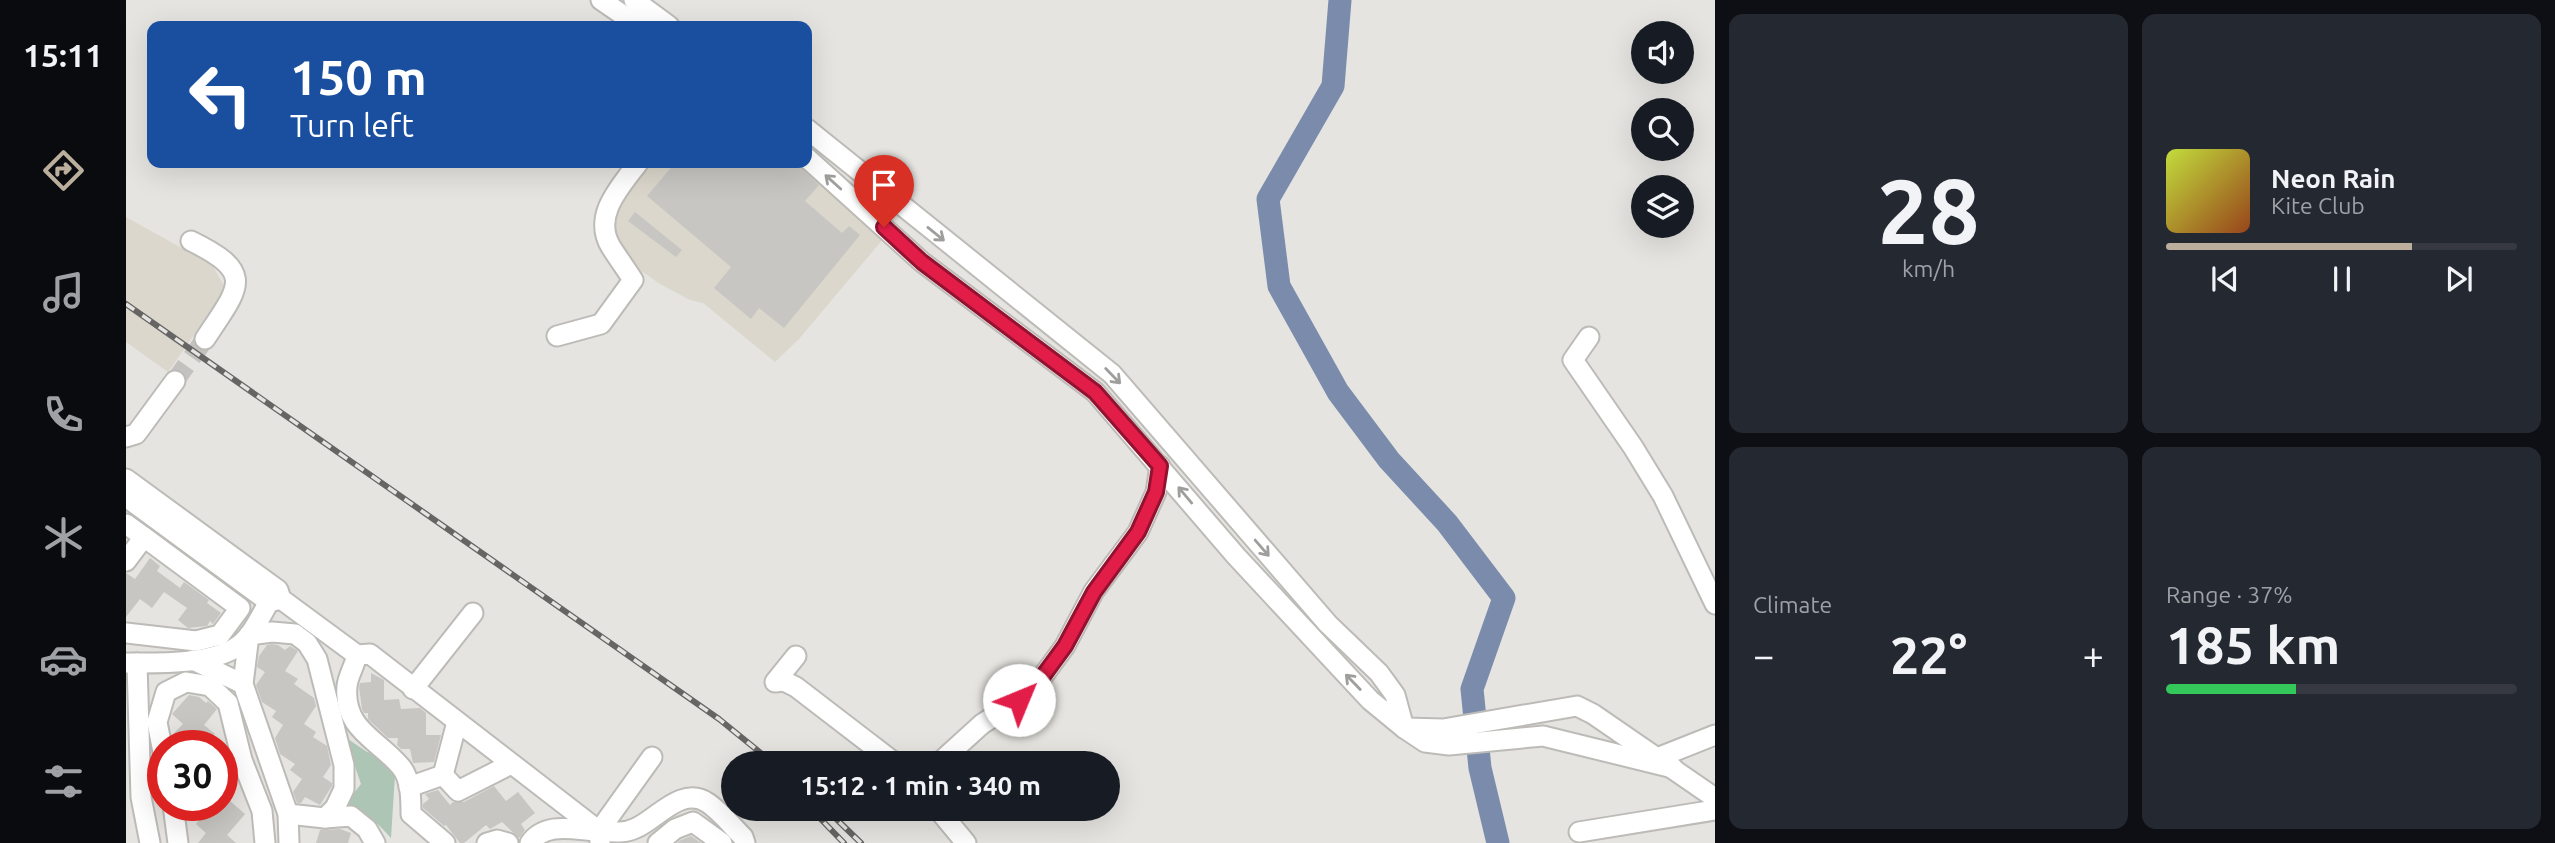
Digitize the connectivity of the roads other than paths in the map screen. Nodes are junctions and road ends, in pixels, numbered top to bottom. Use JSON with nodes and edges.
{"nodes":[{"id":1,"x":601,"y":0,"type":"edge"},
{"id":2,"x":634,"y":0,"type":"edge"},
{"id":3,"x":632,"y":21,"type":"edge"},
{"id":4,"x":662,"y":21,"type":"edge"},
{"id":5,"x":812,"y":133,"type":"edge"},
{"id":6,"x":812,"y":163,"type":"edge"},
{"id":7,"x":634,"y":168,"type":"edge"},
{"id":8,"x":191,"y":241,"type":"dead end"},
{"id":9,"x":557,"y":336,"type":"dead end"},
{"id":10,"x":1589,"y":337,"type":"dead end"},
{"id":11,"x":205,"y":339,"type":"tunnel mouth"},
{"id":12,"x":175,"y":382,"type":"tunnel mouth"},
{"id":13,"x":126,"y":438,"type":"edge"},
{"id":14,"x":1160,"y":466,"type":"junction"},
{"id":15,"x":126,"y":479,"type":"edge"},
{"id":16,"x":126,"y":497,"type":"edge"},
{"id":17,"x":126,"y":524,"type":"edge"},
{"id":18,"x":144,"y":537,"type":"junction"},
{"id":19,"x":126,"y":561,"type":"edge"},
{"id":20,"x":241,"y":573,"type":"junction"},
{"id":21,"x":225,"y":596,"type":"junction"},
{"id":22,"x":275,"y":601,"type":"junction"},
{"id":23,"x":1715,"y":604,"type":"edge"},
{"id":24,"x":473,"y":613,"type":"dead end"},
{"id":25,"x":126,"y":633,"type":"edge"},
{"id":26,"x":249,"y":635,"type":"junction"},
{"id":27,"x":357,"y":655,"type":"junction"},
{"id":28,"x":796,"y":656,"type":"dead end"},
{"id":29,"x":192,"y":660,"type":"junction"},
{"id":30,"x":132,"y":663,"type":"edge"},
{"id":31,"x":243,"y":684,"type":"junction"},
{"id":32,"x":413,"y":689,"type":"junction"},
{"id":33,"x":132,"y":692,"type":"edge"},
{"id":34,"x":457,"y":722,"type":"junction"},
{"id":35,"x":1404,"y":728,"type":"junction"},
{"id":36,"x":158,"y":730,"type":"edge"},
{"id":37,"x":235,"y":730,"type":"edge"},
{"id":38,"x":1715,"y":734,"type":"edge"},
{"id":39,"x":1446,"y":737,"type":"junction"},
{"id":40,"x":238,"y":744,"type":"edge"},
{"id":41,"x":879,"y":751,"type":"edge"},
{"id":42,"x":951,"y":751,"type":"edge"},
{"id":43,"x":652,"y":757,"type":"dead end"},
{"id":44,"x":1665,"y":763,"type":"junction"},
{"id":45,"x":511,"y":764,"type":"junction"},
{"id":46,"x":443,"y":775,"type":"junction"},
{"id":47,"x":409,"y":788,"type":"junction"},
{"id":48,"x":1715,"y":798,"type":"edge"},
{"id":49,"x":563,"y":804,"type":"junction"},
{"id":50,"x":1715,"y":810,"type":"edge"},
{"id":51,"x":288,"y":814,"type":"junction"},
{"id":52,"x":325,"y":818,"type":"junction"},
{"id":53,"x":175,"y":821,"type":"edge"},
{"id":54,"x":948,"y":821,"type":"edge"},
{"id":55,"x":1579,"y":832,"type":"dead end"},
{"id":56,"x":150,"y":837,"type":"edge"},
{"id":57,"x":599,"y":837,"type":"edge"},
{"id":58,"x":178,"y":843,"type":"edge"},
{"id":59,"x":265,"y":843,"type":"edge"},
{"id":60,"x":289,"y":843,"type":"edge"},
{"id":61,"x":376,"y":843,"type":"edge"},
{"id":62,"x":445,"y":843,"type":"edge"},
{"id":63,"x":486,"y":843,"type":"edge"},
{"id":64,"x":508,"y":843,"type":"edge"},
{"id":65,"x":520,"y":843,"type":"edge"},
{"id":66,"x":530,"y":843,"type":"edge"},
{"id":67,"x":658,"y":843,"type":"edge"},
{"id":68,"x":722,"y":843,"type":"edge"},
{"id":69,"x":745,"y":843,"type":"edge"},
{"id":70,"x":966,"y":843,"type":"edge"}],
"edges":[{"from":1,"to":3,"type":"street"},
{"from":2,"to":4,"type":"street"},
{"from":5,"to":35,"type":"street","one_way":true},
{"from":14,"to":6,"type":"street","one_way":true},
{"from":7,"to":9,"type":"street"},
{"from":8,"to":11,"type":"street"},
{"from":10,"to":23,"type":"street"},
{"from":12,"to":13,"type":"street"},
{"from":35,"to":14,"type":"street","one_way":true},
{"from":14,"to":42,"type":"street"},
{"from":15,"to":20,"type":"street"},
{"from":16,"to":20,"type":"street"},
{"from":17,"to":18,"type":"street"},
{"from":18,"to":19,"type":"street"},
{"from":18,"to":21,"type":"street"},
{"from":20,"to":21,"type":"street"},
{"from":20,"to":22,"type":"street"},
{"from":21,"to":25,"type":"street"},
{"from":22,"to":26,"type":"street"},
{"from":22,"to":27,"type":"street"},
{"from":24,"to":32,"type":"street"},
{"from":26,"to":29,"type":"street"},
{"from":26,"to":31,"type":"street"},
{"from":26,"to":52,"type":"street"},
{"from":27,"to":32,"type":"street"},
{"from":27,"to":47,"type":"street"},
{"from":28,"to":41,"type":"street"},
{"from":29,"to":30,"type":"street"},
{"from":29,"to":31,"type":"street"},
{"from":30,"to":33,"type":"street"},
{"from":31,"to":51,"type":"street"},
{"from":32,"to":34,"type":"street"},
{"from":33,"to":56,"type":"street"},
{"from":34,"to":45,"type":"street"},
{"from":34,"to":46,"type":"street"},
{"from":35,"to":39,"type":"street"},
{"from":36,"to":37,"type":"street"},
{"from":38,"to":44,"type":"street"},
{"from":39,"to":44,"type":"street"},
{"from":39,"to":44,"type":"street"},
{"from":40,"to":59,"type":"street"},
{"from":43,"to":57,"type":"street"},
{"from":44,"to":48,"type":"street"},
{"from":45,"to":46,"type":"street"},
{"from":45,"to":49,"type":"street"},
{"from":46,"to":47,"type":"street"},
{"from":47,"to":62,"type":"street"},
{"from":49,"to":57,"type":"street"},
{"from":49,"to":65,"type":"street"},
{"from":50,"to":55,"type":"street"},
{"from":51,"to":52,"type":"street"},
{"from":51,"to":60,"type":"street"},
{"from":52,"to":61,"type":"street"},
{"from":53,"to":58,"type":"street"},
{"from":54,"to":70,"type":"street"},
{"from":57,"to":66,"type":"street"},
{"from":57,"to":69,"type":"street"},
{"from":63,"to":64,"type":"street"},
{"from":67,"to":68,"type":"street"}]}
